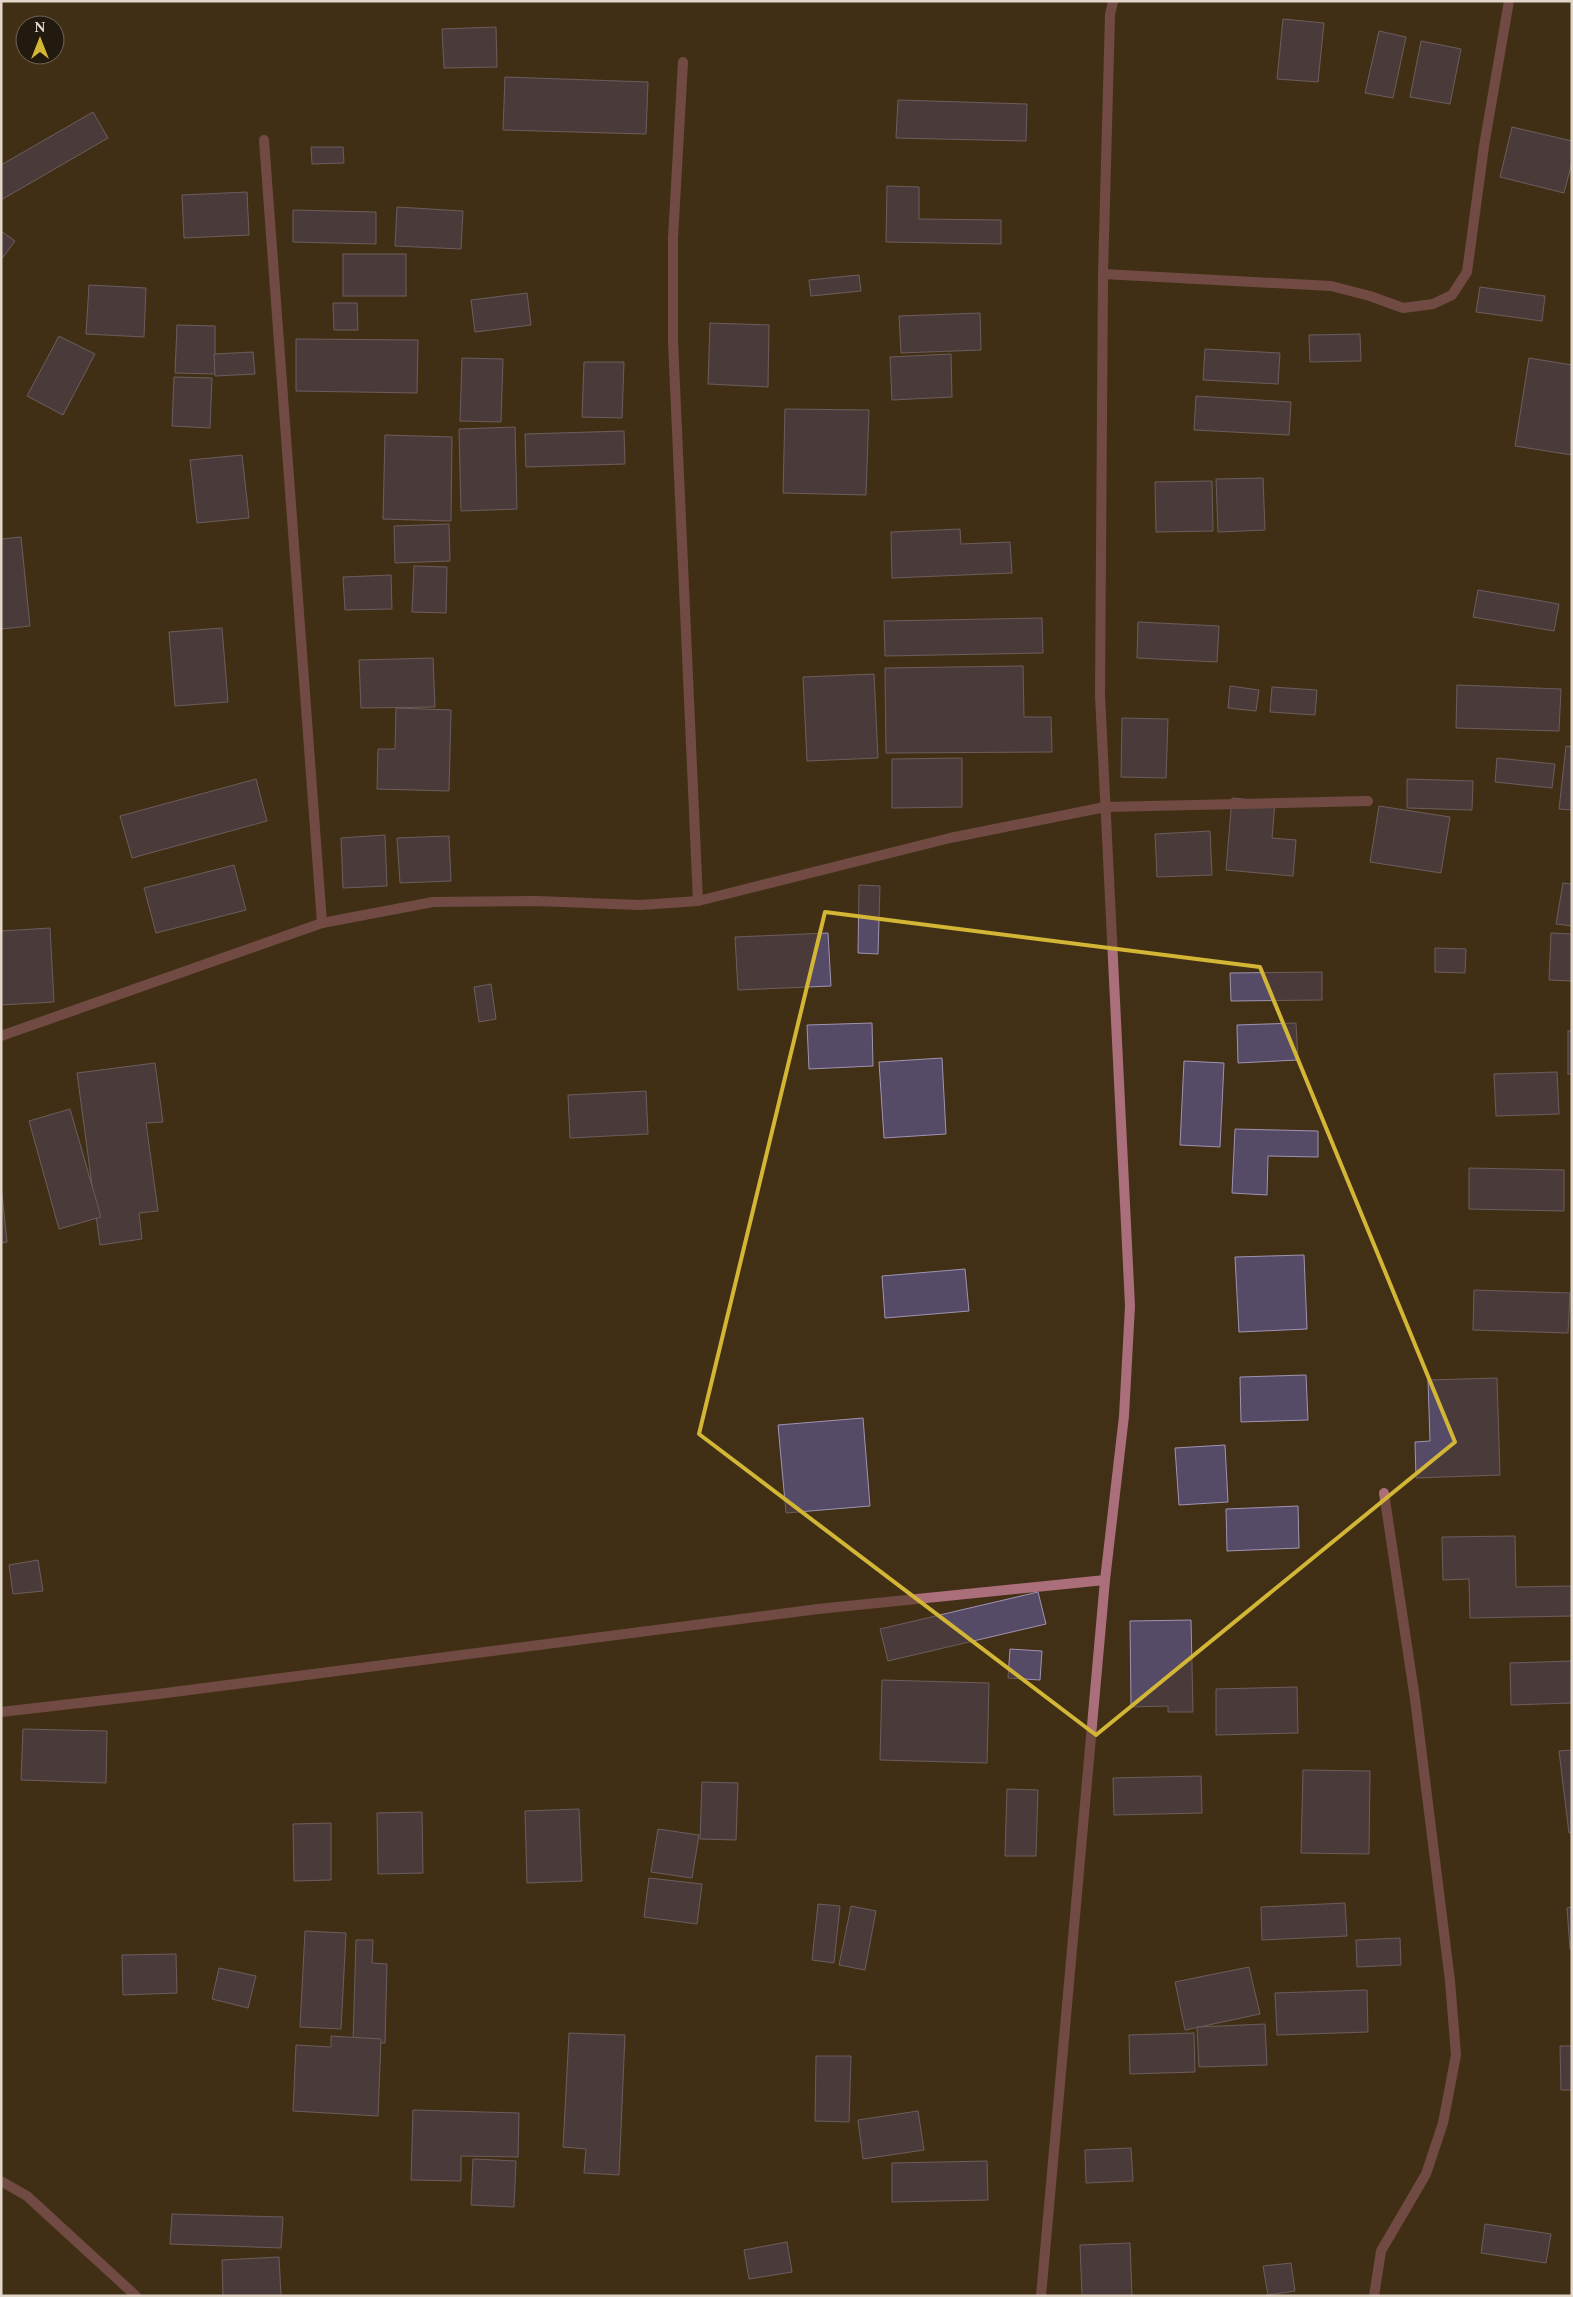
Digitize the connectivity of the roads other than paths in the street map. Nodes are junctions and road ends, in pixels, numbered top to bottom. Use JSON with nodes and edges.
{"nodes":[{"id":1,"x":1113,"y":1,"type":"edge"},
{"id":2,"x":1509,"y":1,"type":"edge"},
{"id":3,"x":683,"y":62,"type":"dead end"},
{"id":4,"x":264,"y":140,"type":"dead end"},
{"id":5,"x":1103,"y":274,"type":"junction"},
{"id":6,"x":1368,"y":801,"type":"dead end"},
{"id":7,"x":1106,"y":807,"type":"junction"},
{"id":8,"x":698,"y":901,"type":"junction"},
{"id":9,"x":322,"y":923,"type":"junction"},
{"id":10,"x":1,"y":1036,"type":"edge"},
{"id":11,"x":1384,"y":1493,"type":"dead end"},
{"id":12,"x":1106,"y":1580,"type":"junction"},
{"id":13,"x":1,"y":1712,"type":"edge"},
{"id":14,"x":1,"y":2180,"type":"edge"},
{"id":15,"x":136,"y":2296,"type":"edge"},
{"id":16,"x":1041,"y":2296,"type":"edge"},
{"id":17,"x":1374,"y":2296,"type":"edge"}],
"edges":[{"from":1,"to":5,"type":"street"},
{"from":2,"to":5,"type":"street"},
{"from":3,"to":8,"type":"street"},
{"from":4,"to":9,"type":"street"},
{"from":5,"to":7,"type":"street"},
{"from":6,"to":7,"type":"street"},
{"from":7,"to":8,"type":"street"},
{"from":7,"to":12,"type":"street"},
{"from":8,"to":9,"type":"street"},
{"from":9,"to":10,"type":"street"},
{"from":11,"to":17,"type":"street"},
{"from":12,"to":13,"type":"street"},
{"from":12,"to":16,"type":"street"},
{"from":14,"to":15,"type":"street"}]}
